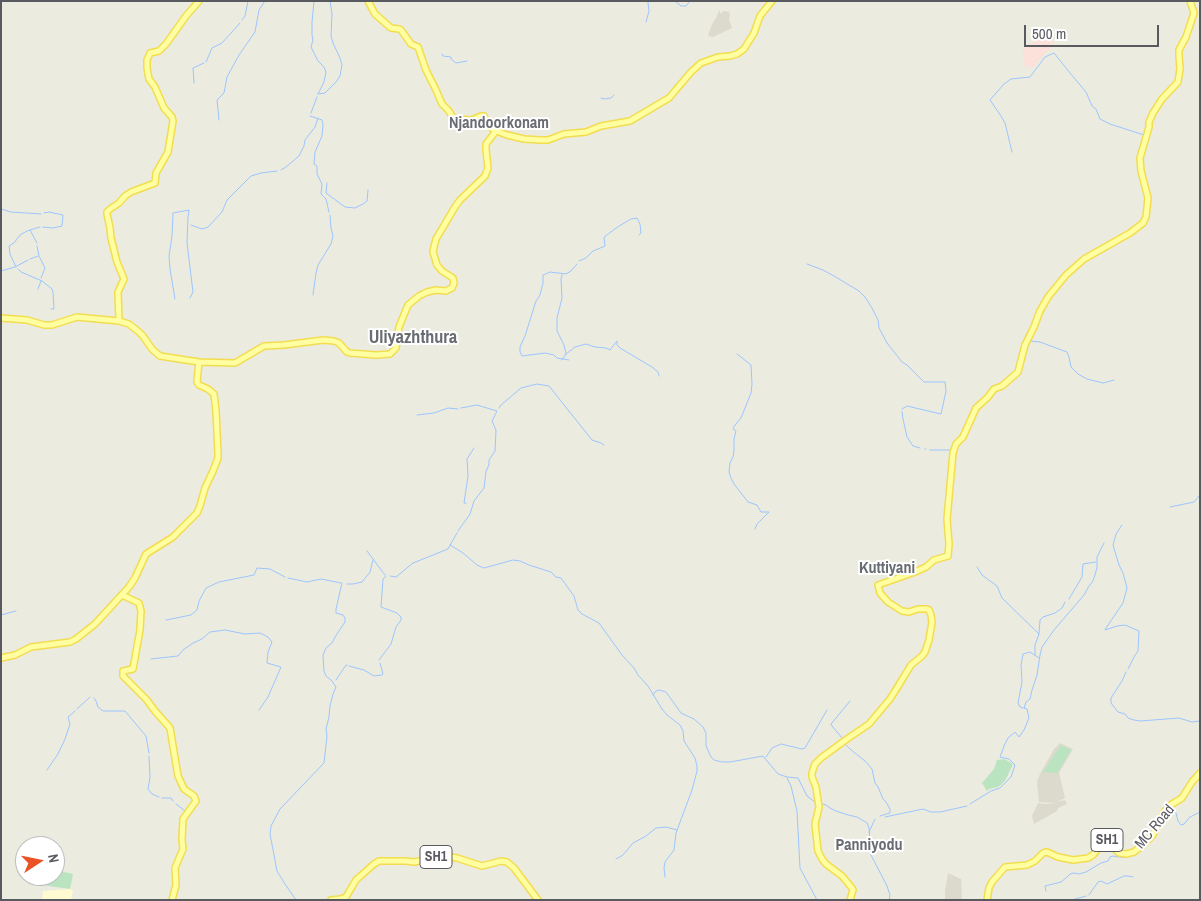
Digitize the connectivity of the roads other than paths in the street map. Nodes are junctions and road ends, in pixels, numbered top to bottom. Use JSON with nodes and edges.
{"nodes":[{"id":1,"x":199,"y":1,"type":"edge"},
{"id":2,"x":368,"y":1,"type":"edge"},
{"id":3,"x":772,"y":1,"type":"edge"},
{"id":4,"x":1190,"y":1,"type":"edge"},
{"id":5,"x":496,"y":131,"type":"junction"},
{"id":6,"x":1,"y":318,"type":"edge"},
{"id":7,"x":120,"y":321,"type":"junction"},
{"id":8,"x":199,"y":362,"type":"junction"},
{"id":9,"x":122,"y":595,"type":"junction"},
{"id":10,"x":1,"y":658,"type":"edge"},
{"id":11,"x":1200,"y":773,"type":"edge"},
{"id":12,"x":172,"y":900,"type":"edge"},
{"id":13,"x":331,"y":900,"type":"edge"},
{"id":14,"x":538,"y":900,"type":"edge"},
{"id":15,"x":850,"y":900,"type":"edge"},
{"id":16,"x":987,"y":900,"type":"edge"}],
"edges":[{"from":1,"to":7,"type":"main road"},
{"from":2,"to":5,"type":"main road"},
{"from":3,"to":5,"type":"main road"},
{"from":4,"to":15,"type":"main road"},
{"from":5,"to":8,"type":"main road"},
{"from":6,"to":7,"type":"main road"},
{"from":7,"to":8,"type":"main road"},
{"from":8,"to":9,"type":"main road"},
{"from":9,"to":10,"type":"main road"},
{"from":9,"to":12,"type":"main road"},
{"from":11,"to":16,"type":"main road","name":"MC Road","number":"SH1"},
{"from":13,"to":14,"type":"main road","number":"SH1"}]}
